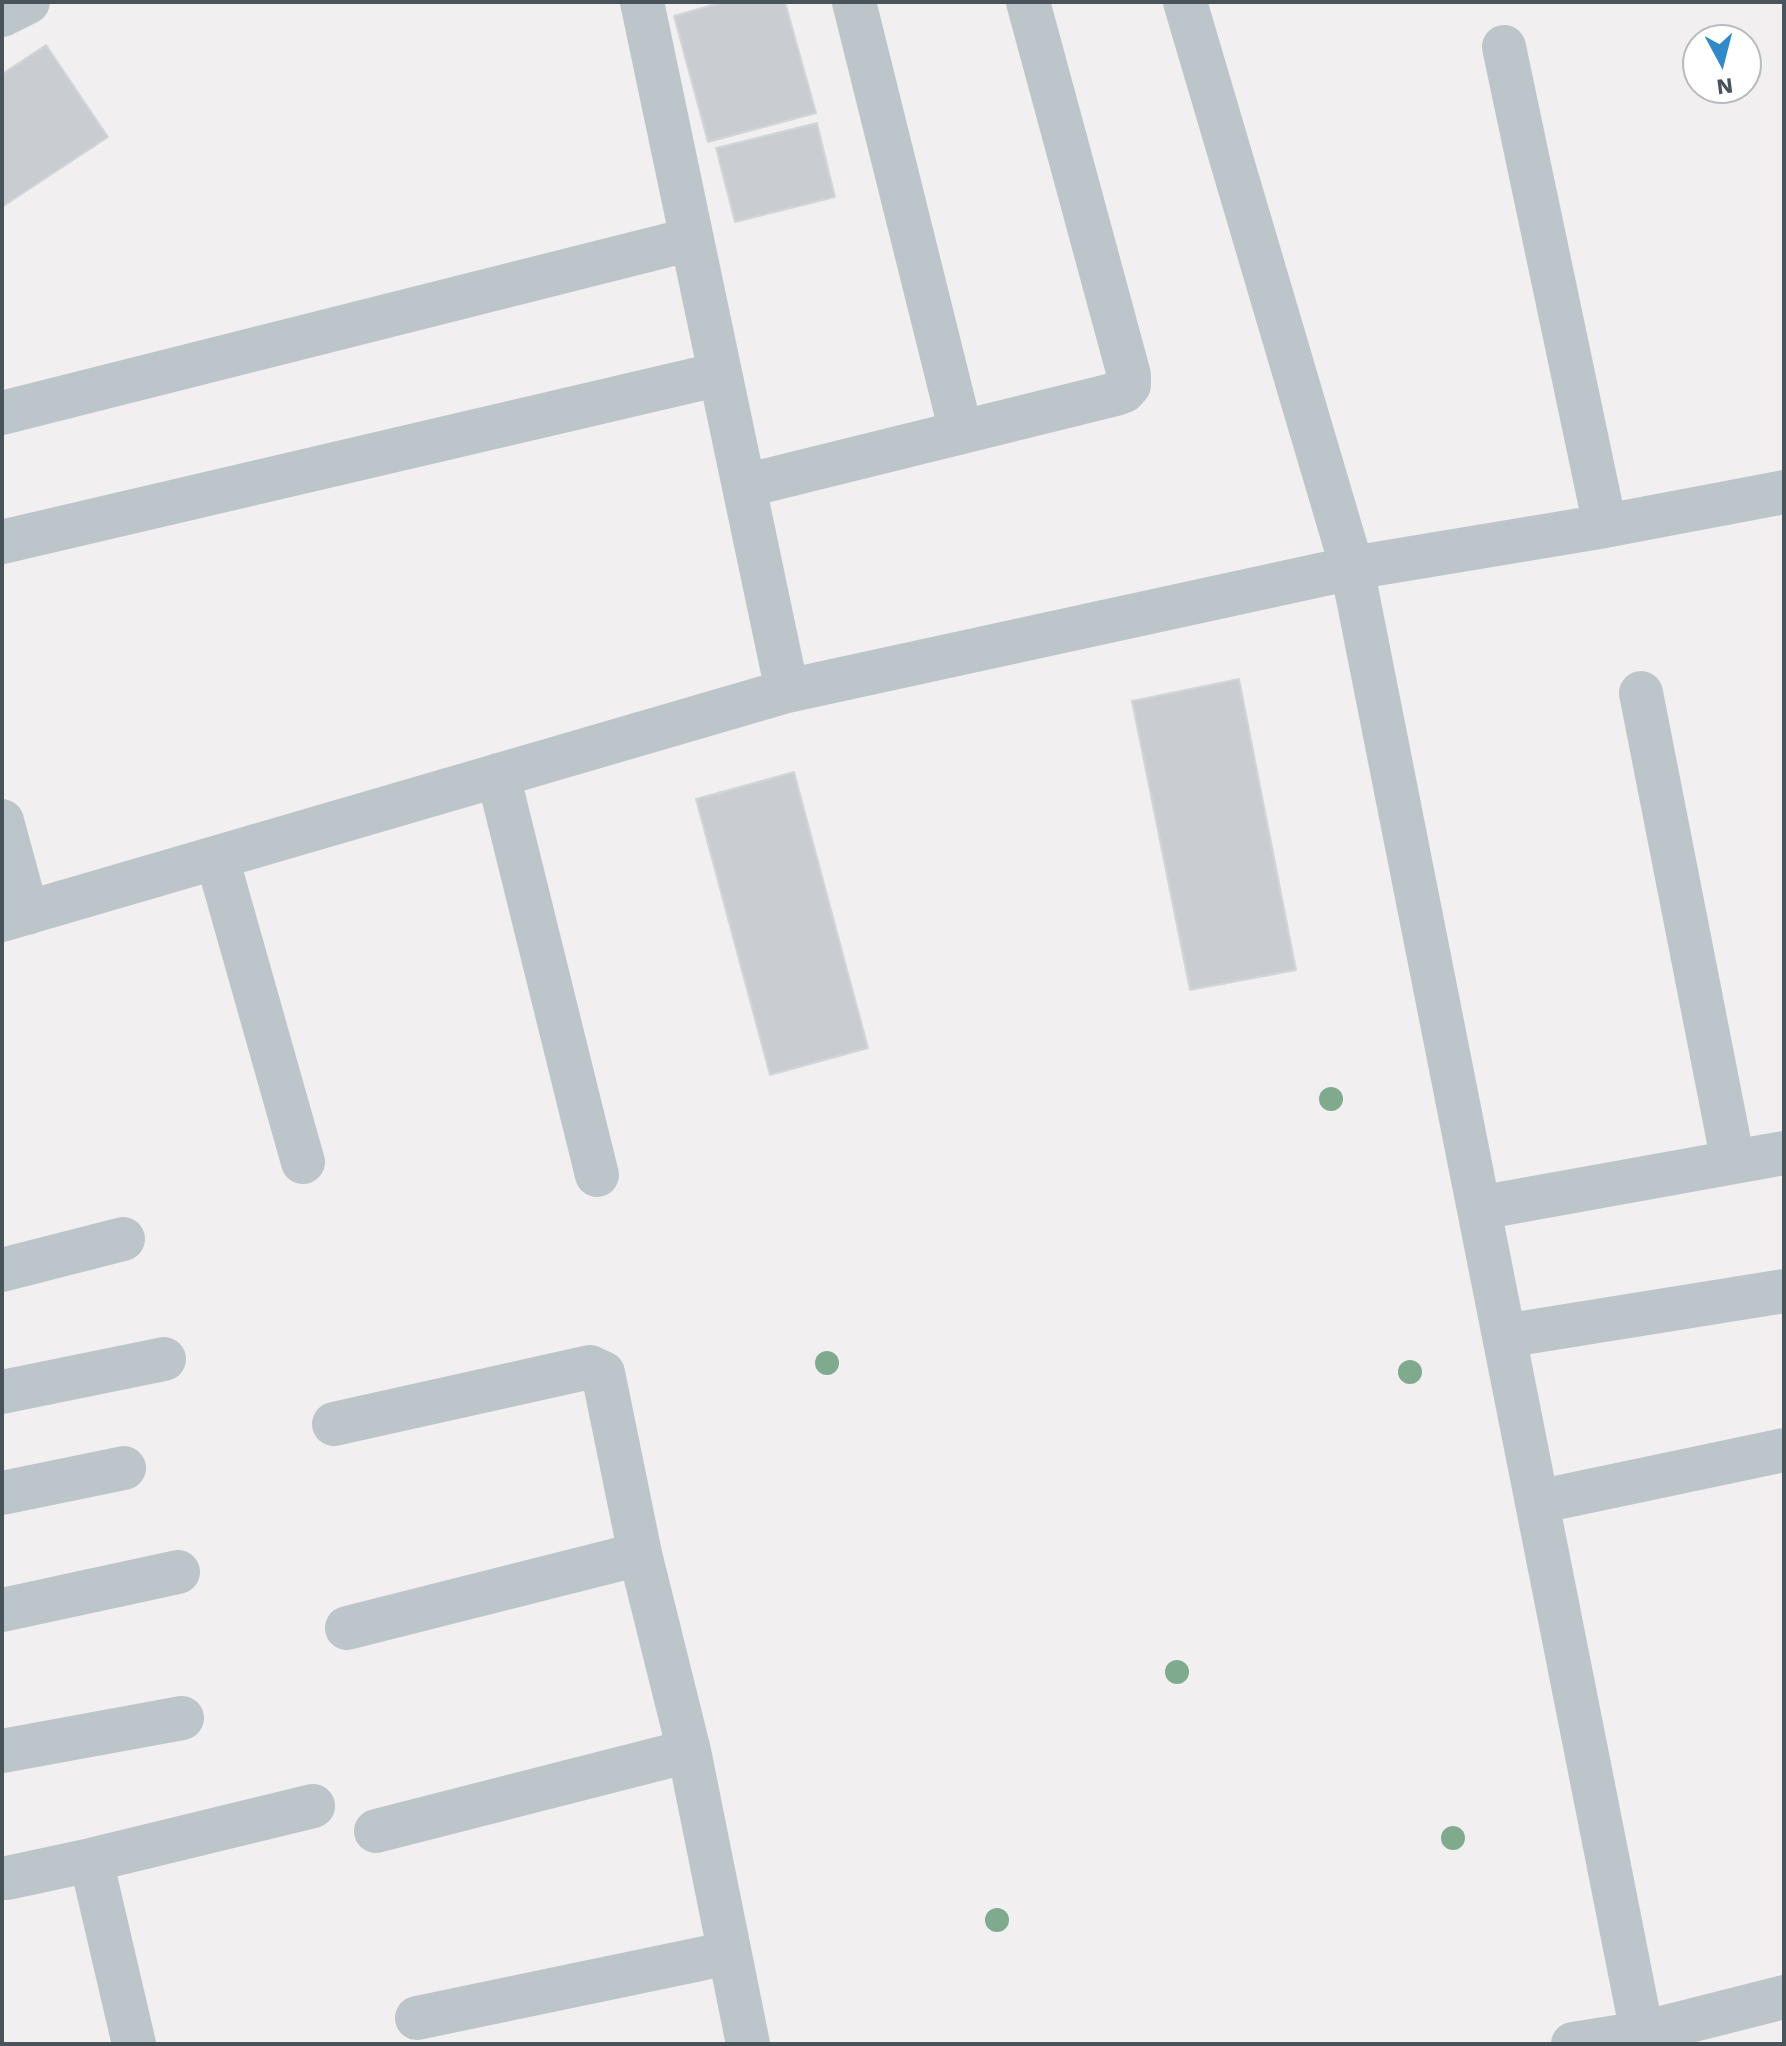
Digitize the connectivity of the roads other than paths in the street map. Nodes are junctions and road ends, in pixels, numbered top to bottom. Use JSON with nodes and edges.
{"nodes":[{"id":1,"x":28,"y":2,"type":"edge"},
{"id":2,"x":642,"y":2,"type":"edge"},
{"id":3,"x":854,"y":2,"type":"edge"},
{"id":4,"x":1028,"y":2,"type":"edge"},
{"id":5,"x":1185,"y":2,"type":"edge"},
{"id":6,"x":2,"y":15,"type":"edge"},
{"id":7,"x":1504,"y":47,"type":"dead end"},
{"id":8,"x":692,"y":239,"type":"junction"},
{"id":9,"x":720,"y":374,"type":"junction"},
{"id":10,"x":2,"y":413,"type":"edge"},
{"id":11,"x":961,"y":432,"type":"junction"},
{"id":12,"x":744,"y":486,"type":"junction"},
{"id":13,"x":1784,"y":492,"type":"edge"},
{"id":14,"x":1605,"y":526,"type":"junction"},
{"id":15,"x":2,"y":542,"type":"edge"},
{"id":16,"x":1352,"y":568,"type":"junction"},
{"id":17,"x":787,"y":691,"type":"junction"},
{"id":18,"x":1641,"y":693,"type":"dead end"},
{"id":19,"x":498,"y":775,"type":"junction"},
{"id":20,"x":2,"y":821,"type":"edge"},
{"id":21,"x":217,"y":858,"type":"junction"},
{"id":22,"x":15,"y":917,"type":"edge"},
{"id":23,"x":1784,"y":1153,"type":"edge"},
{"id":24,"x":303,"y":1162,"type":"dead end"},
{"id":25,"x":1733,"y":1162,"type":"junction"},
{"id":26,"x":597,"y":1175,"type":"dead end"},
{"id":27,"x":1479,"y":1208,"type":"junction"},
{"id":28,"x":123,"y":1239,"type":"dead end"},
{"id":29,"x":2,"y":1270,"type":"edge"},
{"id":30,"x":1784,"y":1291,"type":"edge"},
{"id":31,"x":1504,"y":1336,"type":"junction"},
{"id":32,"x":164,"y":1359,"type":"dead end"},
{"id":33,"x":2,"y":1392,"type":"edge"},
{"id":34,"x":334,"y":1424,"type":"dead end"},
{"id":35,"x":1784,"y":1450,"type":"edge"},
{"id":36,"x":124,"y":1468,"type":"dead end"},
{"id":37,"x":2,"y":1493,"type":"edge"},
{"id":38,"x":1537,"y":1502,"type":"junction"},
{"id":39,"x":640,"y":1554,"type":"junction"},
{"id":40,"x":178,"y":1572,"type":"dead end"},
{"id":41,"x":2,"y":1610,"type":"edge"},
{"id":42,"x":347,"y":1628,"type":"dead end"},
{"id":43,"x":182,"y":1718,"type":"dead end"},
{"id":44,"x":2,"y":1751,"type":"edge"},
{"id":45,"x":689,"y":1751,"type":"junction"},
{"id":46,"x":313,"y":1806,"type":"dead end"},
{"id":47,"x":376,"y":1831,"type":"dead end"},
{"id":48,"x":91,"y":1860,"type":"junction"},
{"id":49,"x":7,"y":1878,"type":"dead end"},
{"id":50,"x":729,"y":1953,"type":"junction"},
{"id":51,"x":1784,"y":1997,"type":"edge"},
{"id":52,"x":417,"y":2018,"type":"dead end"},
{"id":53,"x":1642,"y":2033,"type":"junction"},
{"id":54,"x":134,"y":2044,"type":"edge"},
{"id":55,"x":748,"y":2044,"type":"edge"},
{"id":56,"x":1573,"y":2044,"type":"edge"}],
"edges":[{"from":1,"to":6,"type":"street"},
{"from":2,"to":8,"type":"street"},
{"from":3,"to":11,"type":"street"},
{"from":4,"to":11,"type":"street"},
{"from":5,"to":16,"type":"street"},
{"from":7,"to":14,"type":"street"},
{"from":8,"to":9,"type":"street"},
{"from":8,"to":10,"type":"street"},
{"from":9,"to":12,"type":"street"},
{"from":9,"to":15,"type":"street"},
{"from":11,"to":12,"type":"street"},
{"from":12,"to":17,"type":"street"},
{"from":13,"to":14,"type":"street"},
{"from":14,"to":16,"type":"street"},
{"from":16,"to":17,"type":"street"},
{"from":16,"to":27,"type":"street"},
{"from":17,"to":19,"type":"street"},
{"from":18,"to":25,"type":"street"},
{"from":19,"to":21,"type":"street"},
{"from":19,"to":26,"type":"street"},
{"from":20,"to":22,"type":"street"},
{"from":21,"to":22,"type":"street"},
{"from":21,"to":24,"type":"street"},
{"from":23,"to":25,"type":"street"},
{"from":25,"to":27,"type":"street"},
{"from":27,"to":31,"type":"street"},
{"from":28,"to":29,"type":"street"},
{"from":30,"to":31,"type":"street"},
{"from":31,"to":38,"type":"street"},
{"from":32,"to":33,"type":"street"},
{"from":34,"to":39,"type":"street"},
{"from":35,"to":38,"type":"street"},
{"from":36,"to":37,"type":"street"},
{"from":38,"to":53,"type":"street"},
{"from":39,"to":42,"type":"street"},
{"from":39,"to":45,"type":"street"},
{"from":40,"to":41,"type":"street"},
{"from":43,"to":44,"type":"street"},
{"from":45,"to":47,"type":"street"},
{"from":45,"to":50,"type":"street"},
{"from":46,"to":48,"type":"street"},
{"from":48,"to":49,"type":"street"},
{"from":48,"to":54,"type":"street"},
{"from":50,"to":52,"type":"street"},
{"from":50,"to":55,"type":"street"},
{"from":51,"to":53,"type":"street"},
{"from":53,"to":56,"type":"street"}]}
